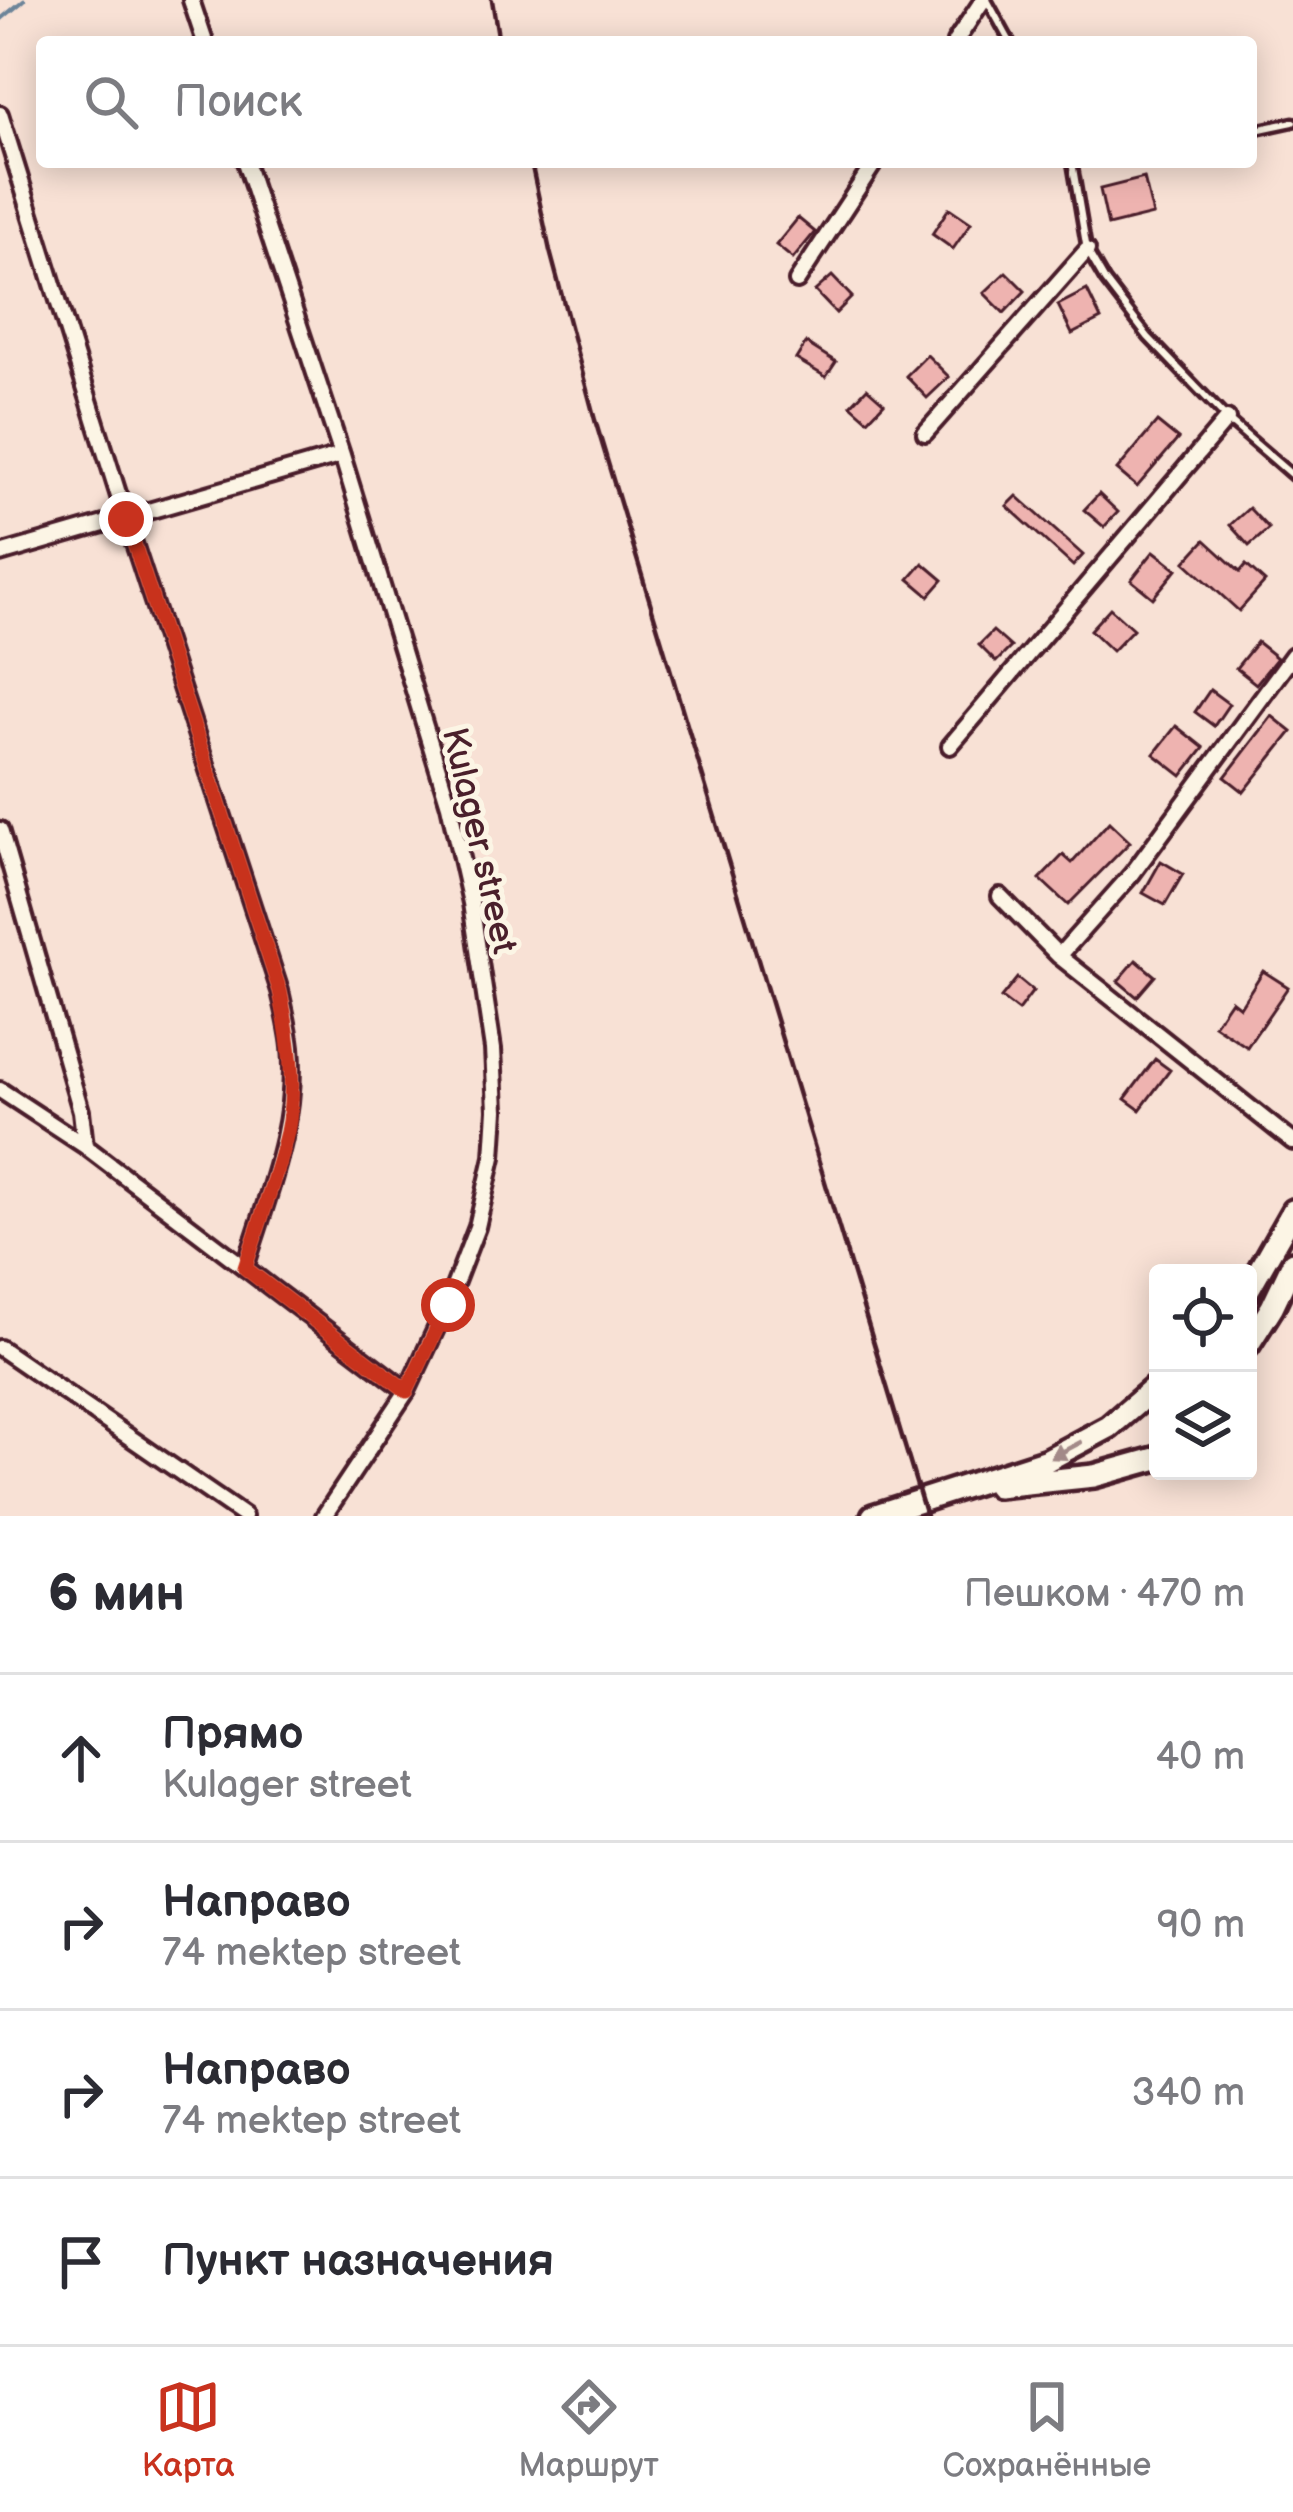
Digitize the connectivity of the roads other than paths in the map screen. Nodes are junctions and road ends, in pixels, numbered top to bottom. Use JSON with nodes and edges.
{"nodes":[{"id":1,"x":191,"y":0,"type":"edge"},
{"id":2,"x":985,"y":0,"type":"edge"},
{"id":3,"x":204,"y":36,"type":"edge"},
{"id":4,"x":959,"y":36,"type":"edge"},
{"id":5,"x":1006,"y":36,"type":"edge"},
{"id":6,"x":0,"y":114,"type":"edge"},
{"id":7,"x":1293,"y":122,"type":"edge"},
{"id":8,"x":1257,"y":130,"type":"edge"},
{"id":9,"x":247,"y":168,"type":"edge"},
{"id":10,"x":871,"y":168,"type":"edge"},
{"id":11,"x":1073,"y":168,"type":"edge"},
{"id":12,"x":1087,"y":250,"type":"junction"},
{"id":13,"x":797,"y":281,"type":"dead end"},
{"id":14,"x":1227,"y":419,"type":"junction"},
{"id":15,"x":925,"y":433,"type":"dead end"},
{"id":16,"x":342,"y":455,"type":"junction"},
{"id":17,"x":1293,"y":476,"type":"edge"},
{"id":18,"x":126,"y":519,"type":"junction"},
{"id":19,"x":0,"y":554,"type":"edge"},
{"id":20,"x":1293,"y":655,"type":"edge"},
{"id":21,"x":950,"y":746,"type":"dead end"},
{"id":22,"x":0,"y":830,"type":"edge"},
{"id":23,"x":1000,"y":896,"type":"dead end"},
{"id":24,"x":1059,"y":956,"type":"junction"},
{"id":25,"x":0,"y":1090,"type":"edge"},
{"id":26,"x":1293,"y":1142,"type":"edge"},
{"id":27,"x":85,"y":1146,"type":"junction"},
{"id":28,"x":1293,"y":1211,"type":"edge"},
{"id":29,"x":1293,"y":1263,"type":"edge"},
{"id":30,"x":245,"y":1268,"type":"junction"},
{"id":31,"x":1257,"y":1274,"type":"edge"},
{"id":32,"x":1257,"y":1330,"type":"edge"},
{"id":33,"x":0,"y":1348,"type":"edge"},
{"id":34,"x":407,"y":1391,"type":"junction"},
{"id":35,"x":1149,"y":1393,"type":"edge"},
{"id":36,"x":1149,"y":1461,"type":"edge"},
{"id":37,"x":960,"y":1490,"type":"junction"},
{"id":38,"x":244,"y":1516,"type":"edge"},
{"id":39,"x":324,"y":1516,"type":"edge"},
{"id":40,"x":873,"y":1516,"type":"edge"}],
"edges":[{"from":1,"to":3,"type":"street"},
{"from":2,"to":4,"type":"street"},
{"from":2,"to":5,"type":"lane"},
{"from":6,"to":18,"type":"street"},
{"from":7,"to":8,"type":"lane"},
{"from":9,"to":16,"type":"street","name":"Kulager street"},
{"from":10,"to":13,"type":"street"},
{"from":11,"to":12,"type":"lane"},
{"from":12,"to":14,"type":"lane"},
{"from":12,"to":15,"type":"street"},
{"from":14,"to":17,"type":"lane"},
{"from":14,"to":21,"type":"street"},
{"from":16,"to":18,"type":"street"},
{"from":16,"to":34,"type":"street","name":"Kulager street"},
{"from":18,"to":19,"type":"street"},
{"from":18,"to":30,"type":"street"},
{"from":20,"to":24,"type":"street"},
{"from":22,"to":27,"type":"street"},
{"from":23,"to":24,"type":"street"},
{"from":24,"to":26,"type":"street"},
{"from":25,"to":27,"type":"street"},
{"from":27,"to":30,"type":"street"},
{"from":28,"to":31,"type":"main road"},
{"from":29,"to":32,"type":"main road"},
{"from":30,"to":34,"type":"street"},
{"from":33,"to":38,"type":"street"},
{"from":34,"to":39,"type":"street","name":"Kulager street"},
{"from":35,"to":37,"type":"main road","one_way":true},
{"from":36,"to":37,"type":"main road"},
{"from":37,"to":40,"type":"main road"}]}
